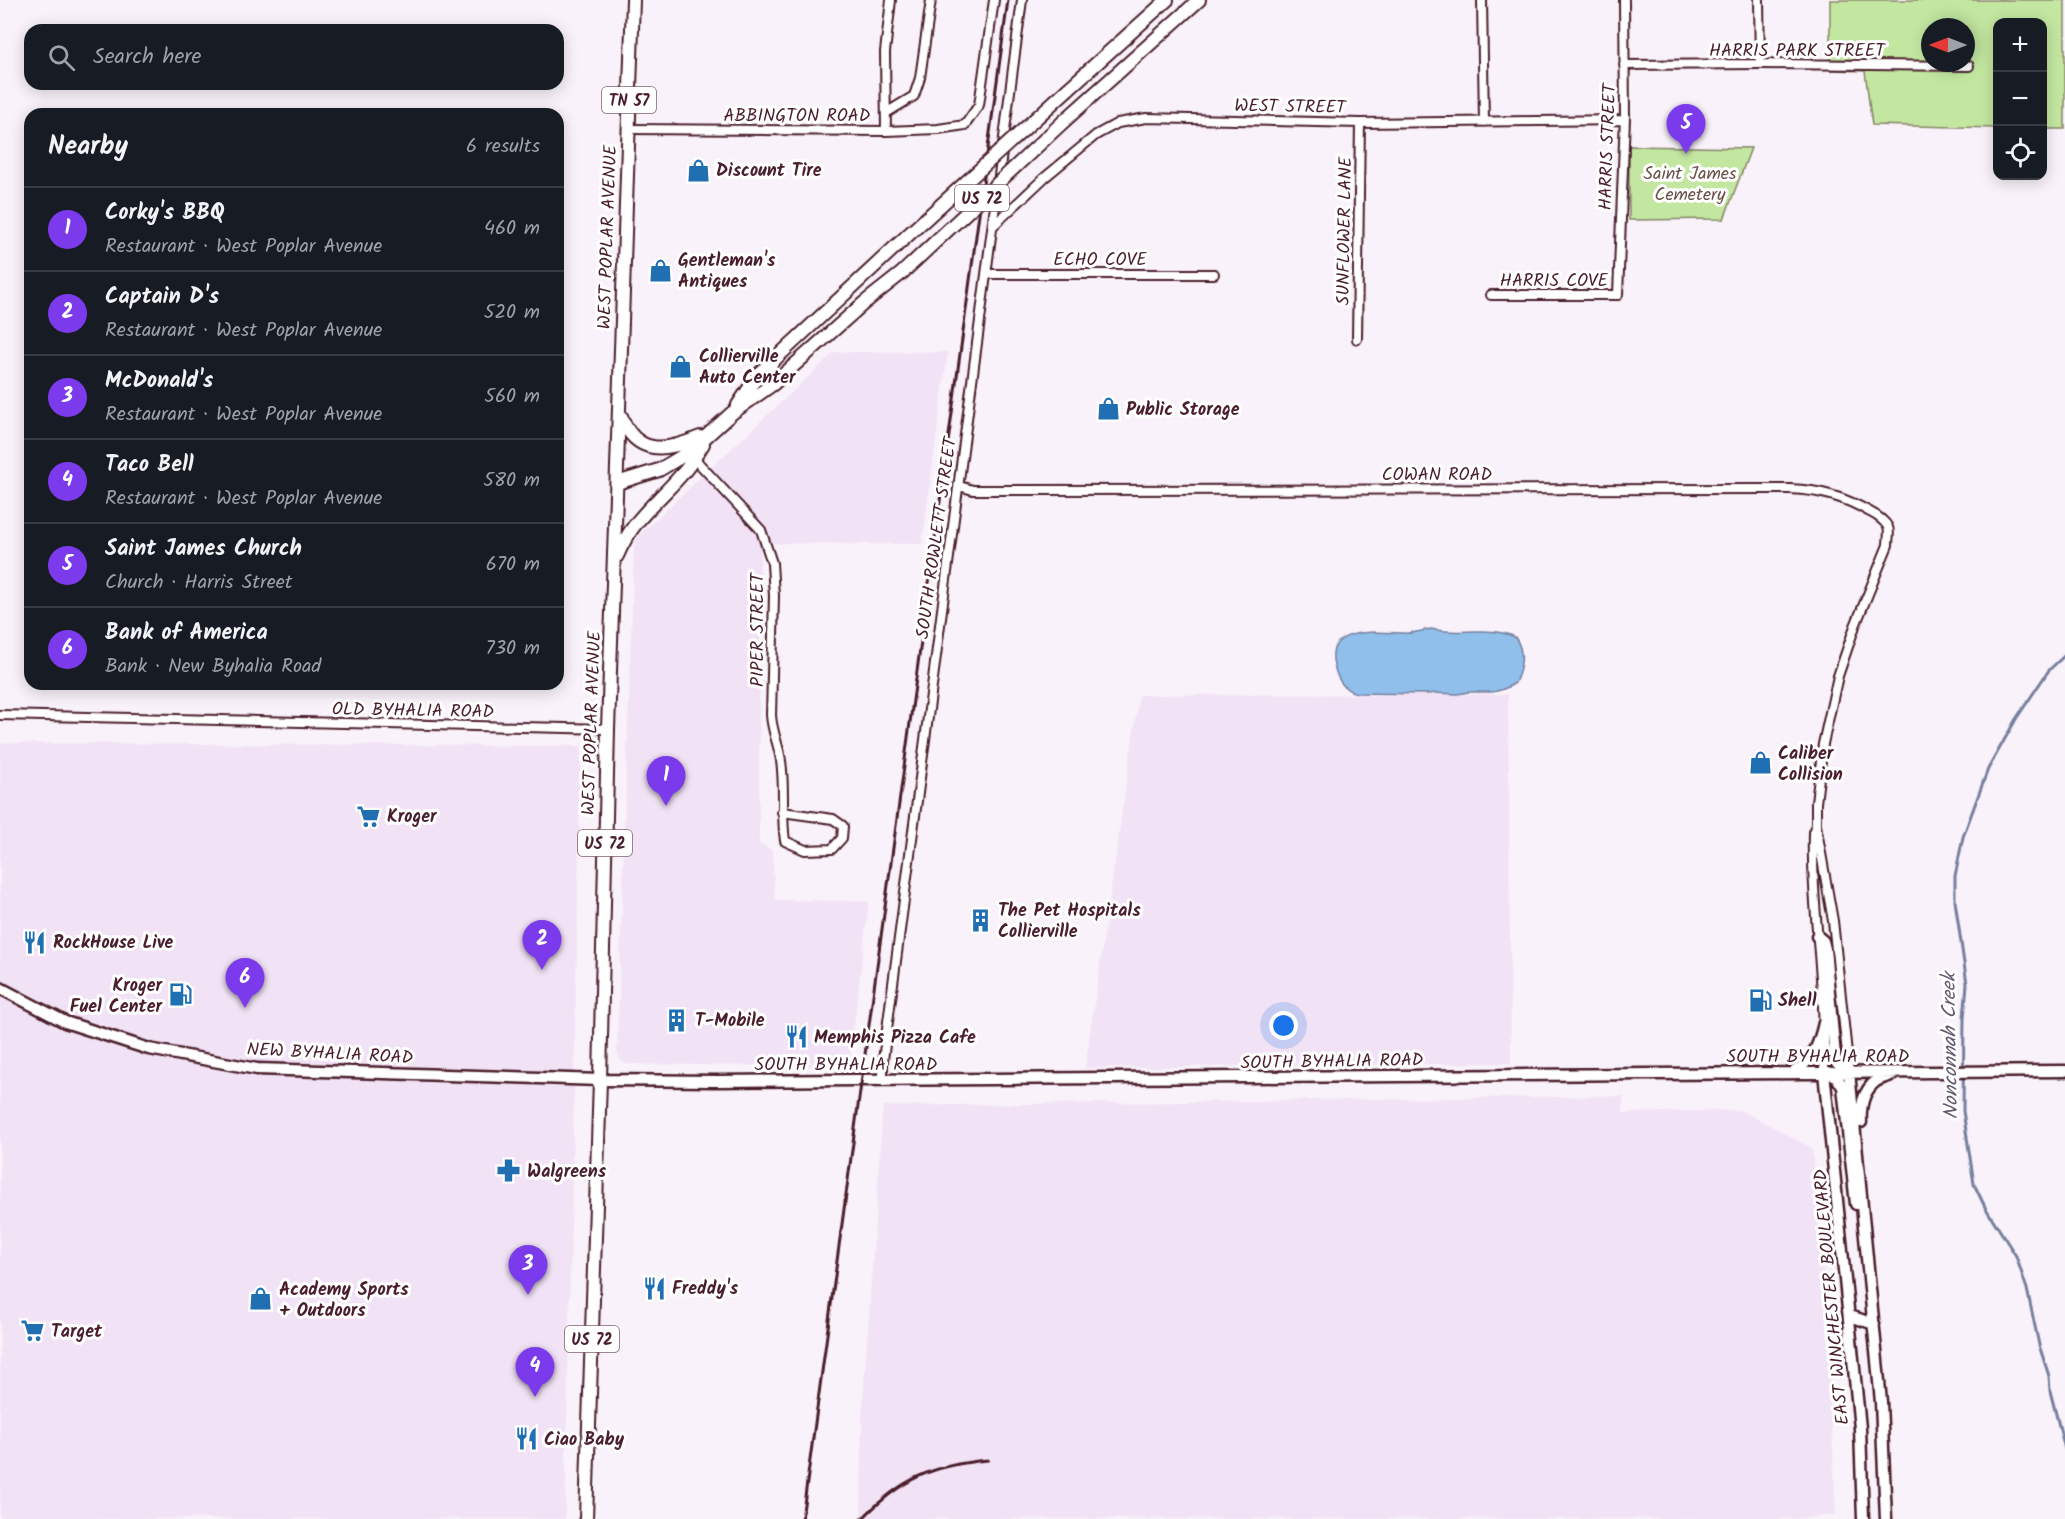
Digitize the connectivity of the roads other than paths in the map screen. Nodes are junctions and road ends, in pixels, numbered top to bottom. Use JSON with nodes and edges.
{"nodes":[{"id":1,"x":633,"y":0,"type":"edge"},
{"id":2,"x":891,"y":0,"type":"edge"},
{"id":3,"x":931,"y":0,"type":"edge"},
{"id":4,"x":993,"y":0,"type":"edge"},
{"id":5,"x":1022,"y":0,"type":"edge"},
{"id":6,"x":1167,"y":0,"type":"edge"},
{"id":7,"x":1199,"y":0,"type":"edge"},
{"id":8,"x":1482,"y":0,"type":"edge"},
{"id":9,"x":1624,"y":0,"type":"edge"},
{"id":10,"x":1759,"y":0,"type":"edge"},
{"id":11,"x":1760,"y":64,"type":"junction"},
{"id":12,"x":1624,"y":65,"type":"junction"},
{"id":13,"x":1921,"y":66,"type":"edge"},
{"id":14,"x":885,"y":113,"type":"junction"},
{"id":15,"x":1624,"y":120,"type":"junction"},
{"id":16,"x":1484,"y":122,"type":"junction"},
{"id":17,"x":1360,"y":123,"type":"junction"},
{"id":18,"x":628,"y":129,"type":"junction"},
{"id":19,"x":886,"y":131,"type":"junction"},
{"id":20,"x":993,"y":226,"type":"junction"},
{"id":21,"x":986,"y":274,"type":"junction"},
{"id":22,"x":1214,"y":274,"type":"dead end"},
{"id":23,"x":1491,"y":295,"type":"dead end"},
{"id":24,"x":1618,"y":295,"type":"joint"},
{"id":25,"x":1358,"y":339,"type":"dead end"},
{"id":26,"x":619,"y":412,"type":"junction"},
{"id":27,"x":732,"y":413,"type":"junction"},
{"id":28,"x":688,"y":451,"type":"junction"},
{"id":29,"x":617,"y":483,"type":"junction"},
{"id":30,"x":959,"y":486,"type":"junction"},
{"id":31,"x":614,"y":564,"type":"junction"},
{"id":32,"x":0,"y":715,"type":"edge"},
{"id":33,"x":608,"y":729,"type":"junction"},
{"id":34,"x":782,"y":812,"type":"junction"},
{"id":35,"x":1816,"y":825,"type":"junction"},
{"id":36,"x":1817,"y":936,"type":"junction"},
{"id":37,"x":0,"y":988,"type":"edge"},
{"id":38,"x":1824,"y":1023,"type":"junction"},
{"id":39,"x":2065,"y":1071,"type":"edge"},
{"id":40,"x":1794,"y":1072,"type":"junction"},
{"id":41,"x":1824,"y":1072,"type":"junction"},
{"id":42,"x":1849,"y":1072,"type":"junction"},
{"id":43,"x":1899,"y":1072,"type":"junction"},
{"id":44,"x":600,"y":1080,"type":"junction"},
{"id":45,"x":883,"y":1081,"type":"junction"},
{"id":46,"x":1866,"y":1239,"type":"junction"},
{"id":47,"x":1850,"y":1316,"type":"junction"},
{"id":48,"x":1874,"y":1324,"type":"junction"},
{"id":49,"x":586,"y":1519,"type":"edge"},
{"id":50,"x":1863,"y":1519,"type":"edge"},
{"id":51,"x":1886,"y":1519,"type":"edge"}],
"edges":[{"from":1,"to":18,"type":"main road","name":"WEST POPLAR AVENUE","number":"TN 57"},
{"from":2,"to":14,"type":"street"},
{"from":3,"to":14,"type":"street"},
{"from":4,"to":19,"type":"street","name":"ABBINGTON ROAD"},
{"from":5,"to":20,"type":"street","name":"SOUTH ROWLETT STREET"},
{"from":6,"to":27,"type":"main road","number":"US 72","bridge":true},
{"from":7,"to":27,"type":"main road","number":"US 72","bridge":true},
{"from":8,"to":16,"type":"street"},
{"from":9,"to":12,"type":"street","name":"HARRIS STREET"},
{"from":10,"to":11,"type":"street"},
{"from":11,"to":12,"type":"street","name":"HARRIS PARK STREET"},
{"from":11,"to":13,"type":"street","name":"HARRIS PARK STREET"},
{"from":12,"to":15,"type":"street","name":"HARRIS STREET"},
{"from":14,"to":19,"type":"street"},
{"from":15,"to":16,"type":"street","name":"WEST STREET"},
{"from":15,"to":24,"type":"street","name":"HARRIS STREET"},
{"from":16,"to":17,"type":"street","name":"WEST STREET"},
{"from":17,"to":20,"type":"street","name":"WEST STREET"},
{"from":17,"to":25,"type":"street","name":"SUNFLOWER LANE"},
{"from":18,"to":19,"type":"street","name":"ABBINGTON ROAD"},
{"from":18,"to":26,"type":"main road","name":"WEST POPLAR AVENUE","number":"TN 57"},
{"from":20,"to":21,"type":"street","name":"SOUTH ROWLETT STREET"},
{"from":21,"to":22,"type":"street","name":"ECHO COVE"},
{"from":21,"to":30,"type":"street","name":"SOUTH ROWLETT STREET"},
{"from":23,"to":24,"type":"street","name":"HARRIS COVE"},
{"from":26,"to":28,"type":"main road"},
{"from":26,"to":29,"type":"main road","name":"WEST POPLAR AVENUE","number":"TN 57"},
{"from":27,"to":28,"type":"main road","number":"US 72"},
{"from":28,"to":29,"type":"main road","number":"US 72"},
{"from":28,"to":31,"type":"main road","number":"US 72"},
{"from":28,"to":34,"type":"street","name":"PIPER STREET"},
{"from":29,"to":31,"type":"main road","name":"WEST POPLAR AVENUE","number":"US 72"},
{"from":30,"to":35,"type":"street","name":"COWAN ROAD"},
{"from":30,"to":45,"type":"street","name":"SOUTH ROWLETT STREET"},
{"from":31,"to":33,"type":"main road","name":"WEST POPLAR AVENUE","number":"US 72"},
{"from":32,"to":33,"type":"street","name":"OLD BYHALIA ROAD"},
{"from":33,"to":44,"type":"main road","name":"WEST POPLAR AVENUE","number":"US 72"},
{"from":34,"to":34,"type":"street","name":"PIPER STREET"},
{"from":35,"to":36,"type":"street"},
{"from":35,"to":42,"type":"street"},
{"from":36,"to":38,"type":"street"},
{"from":36,"to":42,"type":"main road"},
{"from":37,"to":44,"type":"main road","name":"NEW BYHALIA ROAD"},
{"from":38,"to":40,"type":"main road"},
{"from":38,"to":41,"type":"street"},
{"from":39,"to":43,"type":"main road","name":"SOUTH BYHALIA ROAD"},
{"from":40,"to":41,"type":"main road","name":"SOUTH BYHALIA ROAD"},
{"from":40,"to":45,"type":"main road","name":"SOUTH BYHALIA ROAD"},
{"from":41,"to":42,"type":"main road","name":"SOUTH BYHALIA ROAD"},
{"from":41,"to":46,"type":"main road"},
{"from":41,"to":47,"type":"main road","name":"EAST WINCHESTER BOULEVARD"},
{"from":42,"to":43,"type":"main road","name":"SOUTH BYHALIA ROAD"},
{"from":42,"to":46,"type":"main road"},
{"from":43,"to":46,"type":"main road"},
{"from":44,"to":45,"type":"main road","name":"SOUTH BYHALIA ROAD"},
{"from":44,"to":49,"type":"main road","name":"WEST POPLAR AVENUE","number":"US 72"},
{"from":46,"to":48,"type":"main road"},
{"from":47,"to":48,"type":"main road"},
{"from":47,"to":50,"type":"main road","name":"EAST WINCHESTER BOULEVARD"},
{"from":48,"to":51,"type":"main road"}]}
